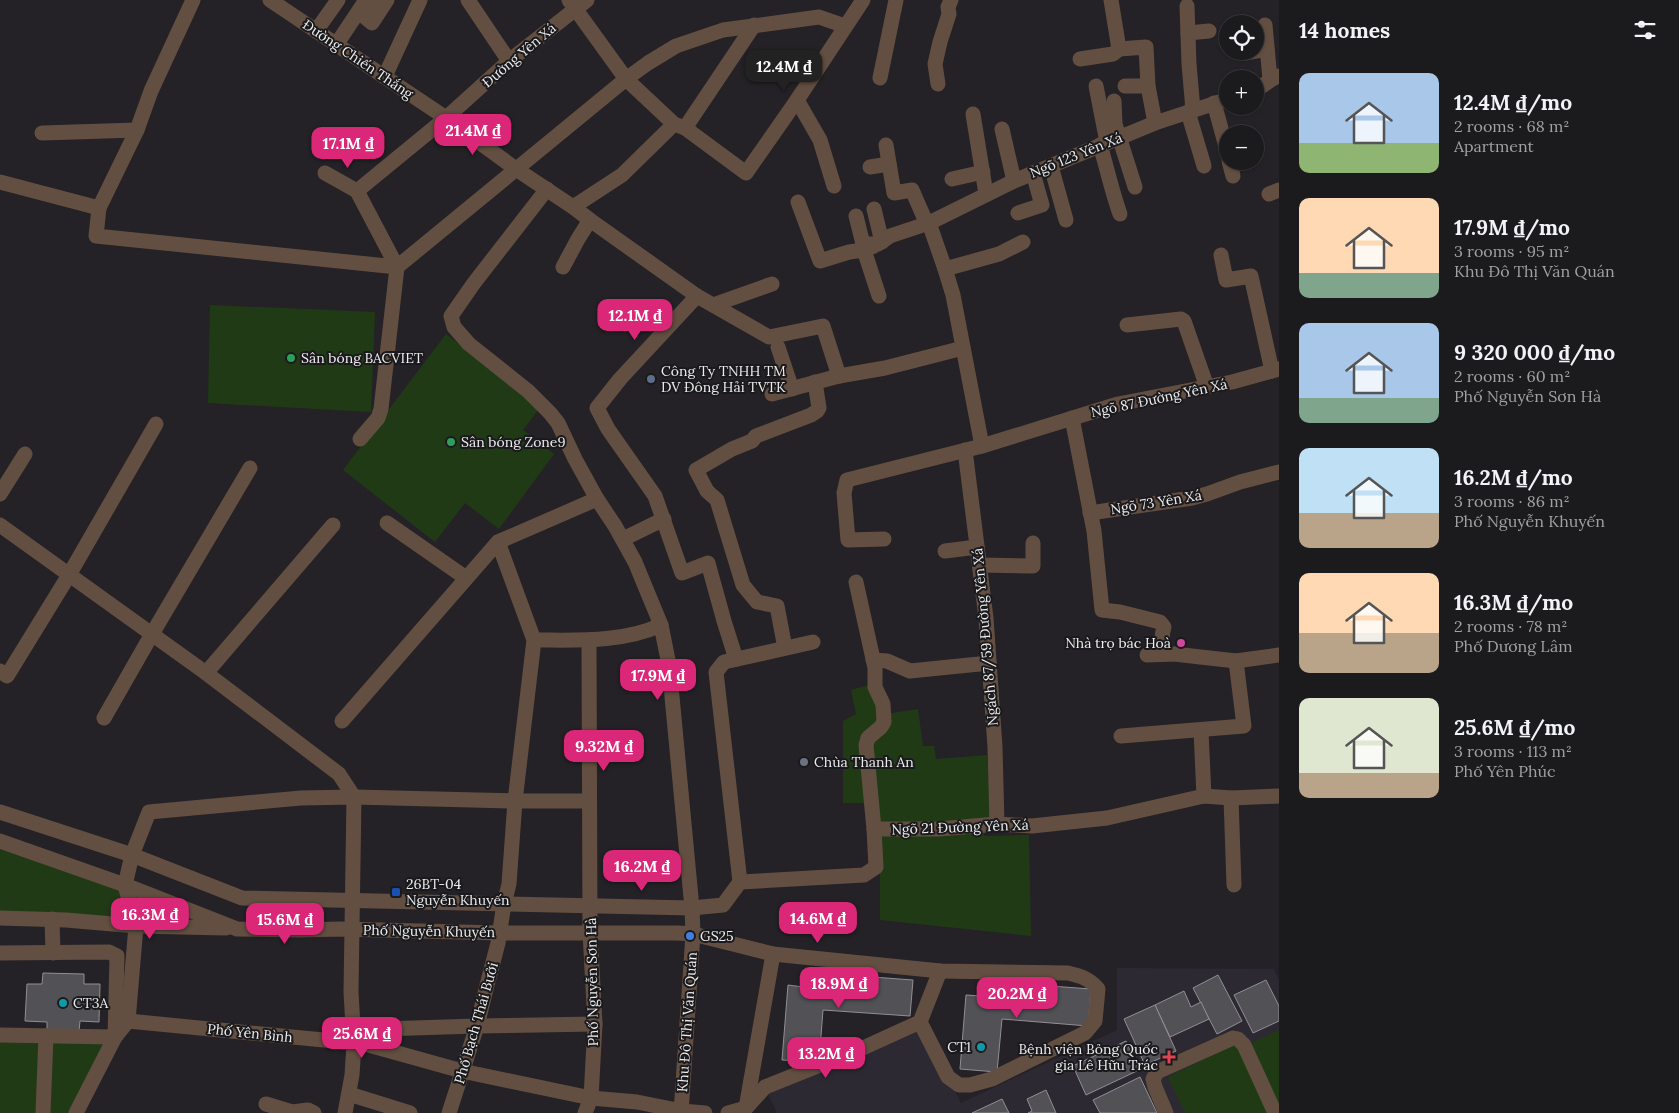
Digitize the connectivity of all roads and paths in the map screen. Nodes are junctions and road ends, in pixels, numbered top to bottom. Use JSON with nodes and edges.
{"nodes":[{"id":1,"x":193,"y":0,"type":"edge"},
{"id":2,"x":270,"y":0,"type":"edge"},
{"id":3,"x":339,"y":0,"type":"edge"},
{"id":4,"x":387,"y":0,"type":"edge"},
{"id":5,"x":420,"y":0,"type":"edge"},
{"id":6,"x":468,"y":0,"type":"edge"},
{"id":7,"x":863,"y":0,"type":"edge"},
{"id":8,"x":896,"y":0,"type":"edge"},
{"id":9,"x":951,"y":0,"type":"edge"},
{"id":10,"x":1111,"y":0,"type":"edge"},
{"id":11,"x":577,"y":3,"type":"edge"},
{"id":12,"x":363,"y":4,"type":"edge"},
{"id":13,"x":1187,"y":6,"type":"dead end"},
{"id":14,"x":754,"y":25,"type":"junction"},
{"id":15,"x":1265,"y":25,"type":"dead end"},
{"id":16,"x":845,"y":26,"type":"junction"},
{"id":17,"x":316,"y":31,"type":"junction"},
{"id":18,"x":1209,"y":31,"type":"dead end"},
{"id":19,"x":1188,"y":33,"type":"junction"},
{"id":20,"x":336,"y":45,"type":"junction"},
{"id":21,"x":1267,"y":49,"type":"junction"},
{"id":22,"x":1119,"y":50,"type":"junction"},
{"id":23,"x":1264,"y":50,"type":"edge"},
{"id":24,"x":1080,"y":59,"type":"dead end"},
{"id":25,"x":509,"y":61,"type":"junction"},
{"id":26,"x":385,"y":76,"type":"junction"},
{"id":27,"x":880,"y":78,"type":"dead end"},
{"id":28,"x":1275,"y":78,"type":"edge"},
{"id":29,"x":626,"y":79,"type":"junction"},
{"id":30,"x":938,"y":84,"type":"dead end"},
{"id":31,"x":1096,"y":86,"type":"dead end"},
{"id":32,"x":1124,"y":86,"type":"dead end"},
{"id":33,"x":1148,"y":86,"type":"junction"},
{"id":34,"x":1264,"y":86,"type":"edge"},
{"id":35,"x":797,"y":100,"type":"junction"},
{"id":36,"x":1114,"y":101,"type":"dead end"},
{"id":37,"x":1219,"y":102,"type":"edge"},
{"id":38,"x":1190,"y":111,"type":"junction"},
{"id":39,"x":973,"y":114,"type":"dead end"},
{"id":40,"x":446,"y":118,"type":"junction"},
{"id":41,"x":1155,"y":123,"type":"junction"},
{"id":42,"x":680,"y":126,"type":"junction"},
{"id":43,"x":1002,"y":129,"type":"dead end"},
{"id":44,"x":136,"y":130,"type":"junction"},
{"id":45,"x":42,"y":133,"type":"dead end"},
{"id":46,"x":1109,"y":142,"type":"junction"},
{"id":47,"x":886,"y":145,"type":"dead end"},
{"id":48,"x":889,"y":164,"type":"junction"},
{"id":49,"x":1051,"y":166,"type":"junction"},
{"id":50,"x":1204,"y":166,"type":"dead end"},
{"id":51,"x":870,"y":167,"type":"dead end"},
{"id":52,"x":516,"y":168,"type":"junction"},
{"id":53,"x":1232,"y":170,"type":"edge"},
{"id":54,"x":983,"y":172,"type":"junction"},
{"id":55,"x":326,"y":173,"type":"dead end"},
{"id":56,"x":1033,"y":173,"type":"junction"},
{"id":57,"x":1234,"y":176,"type":"dead end"},
{"id":58,"x":952,"y":179,"type":"dead end"},
{"id":59,"x":1014,"y":181,"type":"junction"},
{"id":60,"x":0,"y":182,"type":"edge"},
{"id":61,"x":834,"y":186,"type":"dead end"},
{"id":62,"x":1135,"y":187,"type":"dead end"},
{"id":63,"x":547,"y":189,"type":"junction"},
{"id":64,"x":356,"y":191,"type":"junction"},
{"id":65,"x":986,"y":194,"type":"junction"},
{"id":66,"x":798,"y":202,"type":"dead end"},
{"id":67,"x":573,"y":206,"type":"junction"},
{"id":68,"x":99,"y":208,"type":"junction"},
{"id":69,"x":874,"y":209,"type":"dead end"},
{"id":70,"x":1018,"y":213,"type":"dead end"},
{"id":71,"x":1120,"y":214,"type":"dead end"},
{"id":72,"x":856,"y":216,"type":"dead end"},
{"id":73,"x":590,"y":220,"type":"junction"},
{"id":74,"x":1066,"y":220,"type":"dead end"},
{"id":75,"x":929,"y":223,"type":"junction"},
{"id":76,"x":1023,"y":242,"type":"dead end"},
{"id":77,"x":875,"y":245,"type":"junction"},
{"id":78,"x":1221,"y":255,"type":"dead end"},
{"id":79,"x":397,"y":267,"type":"junction"},
{"id":80,"x":563,"y":267,"type":"dead end"},
{"id":81,"x":945,"y":269,"type":"junction"},
{"id":82,"x":772,"y":284,"type":"dead end"},
{"id":83,"x":697,"y":296,"type":"junction"},
{"id":84,"x":879,"y":296,"type":"dead end"},
{"id":85,"x":712,"y":304,"type":"junction"},
{"id":86,"x":1127,"y":325,"type":"dead end"},
{"id":87,"x":769,"y":342,"type":"junction"},
{"id":88,"x":964,"y":348,"type":"junction"},
{"id":89,"x":1276,"y":370,"type":"edge"},
{"id":90,"x":839,"y":376,"type":"junction"},
{"id":91,"x":816,"y":382,"type":"junction"},
{"id":92,"x":1207,"y":387,"type":"junction"},
{"id":93,"x":792,"y":388,"type":"junction"},
{"id":94,"x":772,"y":394,"type":"dead end"},
{"id":95,"x":1072,"y":418,"type":"junction"},
{"id":96,"x":156,"y":424,"type":"dead end"},
{"id":97,"x":360,"y":439,"type":"dead end"},
{"id":98,"x":982,"y":446,"type":"junction"},
{"id":99,"x":965,"y":450,"type":"junction"},
{"id":100,"x":25,"y":454,"type":"dead end"},
{"id":101,"x":250,"y":468,"type":"dead end"},
{"id":102,"x":1279,"y":472,"type":"edge"},
{"id":103,"x":0,"y":494,"type":"edge"},
{"id":104,"x":597,"y":499,"type":"junction"},
{"id":105,"x":1090,"y":513,"type":"junction"},
{"id":106,"x":664,"y":519,"type":"junction"},
{"id":107,"x":387,"y":523,"type":"dead end"},
{"id":108,"x":0,"y":525,"type":"edge"},
{"id":109,"x":333,"y":525,"type":"dead end"},
{"id":110,"x":884,"y":539,"type":"dead end"},
{"id":111,"x":623,"y":540,"type":"junction"},
{"id":112,"x":498,"y":542,"type":"junction"},
{"id":113,"x":1033,"y":543,"type":"dead end"},
{"id":114,"x":977,"y":547,"type":"junction"},
{"id":115,"x":945,"y":551,"type":"dead end"},
{"id":116,"x":980,"y":565,"type":"junction"},
{"id":117,"x":69,"y":575,"type":"junction"},
{"id":118,"x":466,"y":578,"type":"junction"},
{"id":119,"x":856,"y":582,"type":"dead end"},
{"id":120,"x":661,"y":625,"type":"junction"},
{"id":121,"x":152,"y":634,"type":"junction"},
{"id":122,"x":534,"y":640,"type":"junction"},
{"id":123,"x":589,"y":640,"type":"junction"},
{"id":124,"x":813,"y":642,"type":"dead end"},
{"id":125,"x":785,"y":648,"type":"junction"},
{"id":126,"x":1166,"y":654,"type":"junction"},
{"id":127,"x":1147,"y":655,"type":"dead end"},
{"id":128,"x":1279,"y":655,"type":"edge"},
{"id":129,"x":736,"y":659,"type":"junction"},
{"id":130,"x":873,"y":660,"type":"junction"},
{"id":131,"x":1236,"y":660,"type":"junction"},
{"id":132,"x":989,"y":663,"type":"junction"},
{"id":133,"x":0,"y":671,"type":"edge"},
{"id":134,"x":206,"y":672,"type":"junction"},
{"id":135,"x":104,"y":718,"type":"dead end"},
{"id":136,"x":342,"y":721,"type":"dead end"},
{"id":137,"x":1201,"y":731,"type":"junction"},
{"id":138,"x":1121,"y":736,"type":"dead end"},
{"id":139,"x":1204,"y":796,"type":"junction"},
{"id":140,"x":1279,"y":796,"type":"edge"},
{"id":141,"x":354,"y":797,"type":"junction"},
{"id":142,"x":1231,"y":798,"type":"junction"},
{"id":143,"x":515,"y":801,"type":"junction"},
{"id":144,"x":589,"y":801,"type":"junction"},
{"id":145,"x":0,"y":812,"type":"edge"},
{"id":146,"x":998,"y":824,"type":"junction"},
{"id":147,"x":874,"y":829,"type":"junction"},
{"id":148,"x":0,"y":841,"type":"edge"},
{"id":149,"x":132,"y":855,"type":"junction"},
{"id":150,"x":740,"y":882,"type":"junction"},
{"id":151,"x":125,"y":885,"type":"junction"},
{"id":152,"x":1234,"y":885,"type":"dead end"},
{"id":153,"x":352,"y":901,"type":"junction"},
{"id":154,"x":504,"y":904,"type":"junction"},
{"id":155,"x":590,"y":905,"type":"junction"},
{"id":156,"x":692,"y":908,"type":"junction"},
{"id":157,"x":0,"y":918,"type":"edge"},
{"id":158,"x":52,"y":919,"type":"junction"},
{"id":159,"x":136,"y":926,"type":"junction"},
{"id":160,"x":237,"y":929,"type":"junction"},
{"id":161,"x":352,"y":929,"type":"junction"},
{"id":162,"x":590,"y":932,"type":"junction"},
{"id":163,"x":500,"y":933,"type":"junction"},
{"id":164,"x":693,"y":934,"type":"junction"},
{"id":165,"x":0,"y":953,"type":"edge"},
{"id":166,"x":53,"y":953,"type":"junction"},
{"id":167,"x":773,"y":954,"type":"junction"},
{"id":168,"x":940,"y":971,"type":"junction"},
{"id":169,"x":128,"y":1021,"type":"junction"},
{"id":170,"x":920,"y":1022,"type":"junction"},
{"id":171,"x":595,"y":1024,"type":"junction"},
{"id":172,"x":477,"y":1026,"type":"junction"},
{"id":173,"x":0,"y":1034,"type":"edge"},
{"id":174,"x":46,"y":1036,"type":"junction"},
{"id":175,"x":115,"y":1037,"type":"junction"},
{"id":176,"x":354,"y":1044,"type":"junction"},
{"id":177,"x":462,"y":1071,"type":"junction"},
{"id":178,"x":349,"y":1094,"type":"junction"},
{"id":179,"x":590,"y":1098,"type":"junction"},
{"id":180,"x":266,"y":1104,"type":"dead end"},
{"id":181,"x":746,"y":1111,"type":"edge"},
{"id":182,"x":681,"y":1112,"type":"edge"},
{"id":183,"x":42,"y":1113,"type":"edge"},
{"id":184,"x":76,"y":1113,"type":"edge"},
{"id":185,"x":314,"y":1113,"type":"edge"},
{"id":186,"x":345,"y":1113,"type":"edge"},
{"id":187,"x":410,"y":1113,"type":"edge"},
{"id":188,"x":449,"y":1113,"type":"edge"},
{"id":189,"x":585,"y":1113,"type":"edge"},
{"id":190,"x":705,"y":1113,"type":"edge"},
{"id":191,"x":728,"y":1113,"type":"edge"},
{"id":192,"x":1166,"y":1113,"type":"edge"},
{"id":193,"x":1275,"y":1113,"type":"edge"}],
"edges":[{"from":1,"to":44,"type":"street"},
{"from":2,"to":17,"type":"street","name":"Đường Chiến Thắng"},
{"from":3,"to":12,"type":"street"},
{"from":3,"to":17,"type":"street"},
{"from":4,"to":12,"type":"street"},
{"from":5,"to":26,"type":"street"},
{"from":6,"to":25,"type":"street"},
{"from":7,"to":16,"type":"street"},
{"from":8,"to":27,"type":"street"},
{"from":9,"to":30,"type":"street"},
{"from":10,"to":22,"type":"street"},
{"from":11,"to":25,"type":"street","name":"Đường Yên Xá"},
{"from":11,"to":29,"type":"street"},
{"from":12,"to":20,"type":"street"},
{"from":13,"to":19,"type":"street"},
{"from":14,"to":16,"type":"street"},
{"from":14,"to":29,"type":"street"},
{"from":14,"to":42,"type":"street"},
{"from":15,"to":21,"type":"street"},
{"from":16,"to":35,"type":"street"},
{"from":17,"to":20,"type":"street","name":"Đường Chiến Thắng"},
{"from":18,"to":19,"type":"street"},
{"from":19,"to":38,"type":"street"},
{"from":20,"to":26,"type":"street","name":"Đường Chiến Thắng"},
{"from":21,"to":23,"type":"street"},
{"from":21,"to":28,"type":"street"},
{"from":22,"to":24,"type":"street"},
{"from":22,"to":33,"type":"street"},
{"from":25,"to":40,"type":"street","name":"Đường Yên Xá"},
{"from":26,"to":40,"type":"street","name":"Đường Chiến Thắng"},
{"from":28,"to":34,"type":"street"},
{"from":29,"to":42,"type":"street"},
{"from":29,"to":52,"type":"street"},
{"from":31,"to":46,"type":"street"},
{"from":32,"to":33,"type":"street"},
{"from":33,"to":41,"type":"street"},
{"from":35,"to":42,"type":"street"},
{"from":35,"to":61,"type":"street"},
{"from":36,"to":46,"type":"street"},
{"from":37,"to":38,"type":"street","name":"Ngõ 123 Yên Xá"},
{"from":38,"to":41,"type":"street","name":"Ngõ 123 Yên Xá"},
{"from":38,"to":50,"type":"street"},
{"from":39,"to":54,"type":"street"},
{"from":40,"to":52,"type":"street","name":"Đường Chiến Thắng"},
{"from":40,"to":64,"type":"street","name":"Đường Yên Xá"},
{"from":41,"to":46,"type":"street","name":"Ngõ 123 Yên Xá"},
{"from":42,"to":67,"type":"street"},
{"from":43,"to":59,"type":"street"},
{"from":44,"to":45,"type":"street"},
{"from":44,"to":68,"type":"street"},
{"from":46,"to":49,"type":"street","name":"Ngõ 123 Yên Xá"},
{"from":46,"to":62,"type":"street"},
{"from":46,"to":71,"type":"street"},
{"from":47,"to":48,"type":"street"},
{"from":48,"to":51,"type":"street"},
{"from":48,"to":75,"type":"street"},
{"from":49,"to":56,"type":"street","name":"Ngõ 123 Yên Xá"},
{"from":49,"to":74,"type":"street"},
{"from":52,"to":63,"type":"street","name":"Đường Chiến Thắng"},
{"from":52,"to":79,"type":"street"},
{"from":53,"to":57,"type":"street"},
{"from":54,"to":58,"type":"street"},
{"from":54,"to":65,"type":"street"},
{"from":55,"to":64,"type":"street"},
{"from":56,"to":59,"type":"street","name":"Ngõ 123 Yên Xá"},
{"from":56,"to":70,"type":"street"},
{"from":59,"to":65,"type":"street","name":"Ngõ 123 Yên Xá"},
{"from":60,"to":68,"type":"street"},
{"from":63,"to":67,"type":"street","name":"Đường Chiến Thắng"},
{"from":63,"to":104,"type":"street","name":"Khu Đô Thị Văn Quán"},
{"from":64,"to":79,"type":"street"},
{"from":65,"to":75,"type":"street","name":"Ngõ 123 Yên Xá"},
{"from":66,"to":77,"type":"street"},
{"from":67,"to":73,"type":"street","name":"Đường Chiến Thắng"},
{"from":68,"to":79,"type":"street"},
{"from":69,"to":77,"type":"street"},
{"from":72,"to":77,"type":"street"},
{"from":73,"to":80,"type":"street"},
{"from":73,"to":83,"type":"street","name":"Đường Chiến Thắng"},
{"from":75,"to":77,"type":"street","name":"Ngõ 123 Yên Xá"},
{"from":75,"to":81,"type":"street"},
{"from":76,"to":81,"type":"street"},
{"from":77,"to":84,"type":"street"},
{"from":78,"to":89,"type":"street"},
{"from":79,"to":97,"type":"street"},
{"from":81,"to":88,"type":"street"},
{"from":82,"to":85,"type":"street"},
{"from":83,"to":85,"type":"street","name":"Đường Chiến Thắng"},
{"from":83,"to":106,"type":"street"},
{"from":85,"to":87,"type":"street","name":"Đường Chiến Thắng"},
{"from":86,"to":92,"type":"street"},
{"from":87,"to":90,"type":"street"},
{"from":87,"to":93,"type":"street"},
{"from":88,"to":90,"type":"street"},
{"from":88,"to":98,"type":"street"},
{"from":89,"to":92,"type":"street","name":"Ngõ 87 Đường Yên Xá"},
{"from":90,"to":91,"type":"street"},
{"from":91,"to":93,"type":"street"},
{"from":91,"to":125,"type":"street"},
{"from":92,"to":95,"type":"street","name":"Ngõ 87 Đường Yên Xá"},
{"from":93,"to":94,"type":"street"},
{"from":95,"to":98,"type":"street","name":"Ngõ 87 Đường Yên Xá"},
{"from":95,"to":105,"type":"street"},
{"from":96,"to":117,"type":"street"},
{"from":98,"to":99,"type":"street","name":"Ngõ 87 Đường Yên Xá"},
{"from":99,"to":110,"type":"street","name":"Ngõ 87 Đường Yên Xá"},
{"from":99,"to":114,"type":"street","name":"Ngách 87/59 Đường Yên Xá"},
{"from":100,"to":103,"type":"street"},
{"from":101,"to":121,"type":"street"},
{"from":102,"to":105,"type":"street","name":"Ngõ 73 Yên Xá"},
{"from":104,"to":111,"type":"street","name":"Khu Đô Thị Văn Quán"},
{"from":104,"to":112,"type":"street"},
{"from":105,"to":126,"type":"street"},
{"from":106,"to":111,"type":"street"},
{"from":106,"to":129,"type":"street"},
{"from":107,"to":118,"type":"street"},
{"from":108,"to":117,"type":"street"},
{"from":109,"to":134,"type":"street"},
{"from":111,"to":120,"type":"street","name":"Khu Đô Thị Văn Quán"},
{"from":112,"to":118,"type":"street"},
{"from":112,"to":122,"type":"street"},
{"from":113,"to":116,"type":"street"},
{"from":114,"to":115,"type":"street"},
{"from":114,"to":116,"type":"street","name":"Ngách 87/59 Đường Yên Xá"},
{"from":116,"to":132,"type":"street","name":"Ngách 87/59 Đường Yên Xá"},
{"from":117,"to":121,"type":"street"},
{"from":117,"to":133,"type":"street"},
{"from":118,"to":136,"type":"street"},
{"from":119,"to":130,"type":"street"},
{"from":120,"to":123,"type":"street"},
{"from":120,"to":156,"type":"street","name":"Khu Đô Thị Văn Quán"},
{"from":121,"to":134,"type":"street"},
{"from":121,"to":135,"type":"street"},
{"from":122,"to":123,"type":"street"},
{"from":122,"to":143,"type":"street","name":"Phố Bạch Thái Bưởi"},
{"from":123,"to":144,"type":"street","name":"Phố Nguyễn Sơn Hà"},
{"from":124,"to":125,"type":"street"},
{"from":125,"to":129,"type":"street"},
{"from":126,"to":127,"type":"street"},
{"from":126,"to":131,"type":"street"},
{"from":128,"to":131,"type":"street"},
{"from":129,"to":150,"type":"street"},
{"from":130,"to":132,"type":"street"},
{"from":130,"to":147,"type":"street"},
{"from":131,"to":137,"type":"street"},
{"from":132,"to":146,"type":"street","name":"Ngách 87/59 Đường Yên Xá"},
{"from":134,"to":141,"type":"street"},
{"from":137,"to":138,"type":"street"},
{"from":137,"to":139,"type":"street"},
{"from":139,"to":142,"type":"street","name":"Ngõ 21 Đường Yên Xá"},
{"from":139,"to":146,"type":"street","name":"Ngõ 21 Đường Yên Xá"},
{"from":140,"to":142,"type":"street","name":"Ngõ 21 Đường Yên Xá"},
{"from":141,"to":143,"type":"street"},
{"from":141,"to":149,"type":"street"},
{"from":141,"to":153,"type":"street"},
{"from":142,"to":152,"type":"street"},
{"from":143,"to":144,"type":"street"},
{"from":143,"to":154,"type":"street","name":"Phố Bạch Thái Bưởi"},
{"from":144,"to":155,"type":"street","name":"Phố Nguyễn Sơn Hà"},
{"from":145,"to":149,"type":"street","name":"Phố Nguyễn Khuyến"},
{"from":146,"to":147,"type":"street","name":"Ngõ 21 Đường Yên Xá"},
{"from":147,"to":150,"type":"street","name":"Ngõ 21 Đường Yên Xá"},
{"from":148,"to":151,"type":"street","name":"Phố Nguyễn Khuyến"},
{"from":149,"to":151,"type":"street"},
{"from":149,"to":153,"type":"street","name":"Phố Nguyễn Khuyến"},
{"from":150,"to":156,"type":"street"},
{"from":151,"to":159,"type":"street"},
{"from":151,"to":160,"type":"street","name":"Phố Nguyễn Khuyến"},
{"from":153,"to":154,"type":"street","name":"Phố Nguyễn Khuyến"},
{"from":153,"to":161,"type":"street"},
{"from":154,"to":155,"type":"street","name":"Phố Nguyễn Khuyến"},
{"from":154,"to":163,"type":"street","name":"Phố Bạch Thái Bưởi"},
{"from":155,"to":156,"type":"street","name":"Phố Nguyễn Khuyến"},
{"from":155,"to":162,"type":"street","name":"Phố Nguyễn Sơn Hà"},
{"from":156,"to":164,"type":"street","name":"Khu Đô Thị Văn Quán"},
{"from":157,"to":158,"type":"street"},
{"from":158,"to":159,"type":"street"},
{"from":158,"to":166,"type":"street"},
{"from":159,"to":160,"type":"street"},
{"from":159,"to":169,"type":"street"},
{"from":160,"to":161,"type":"street","name":"Phố Nguyễn Khuyến"},
{"from":161,"to":163,"type":"street","name":"Phố Nguyễn Khuyến"},
{"from":161,"to":176,"type":"street"},
{"from":162,"to":163,"type":"street","name":"Phố Nguyễn Khuyến"},
{"from":162,"to":164,"type":"street","name":"Phố Nguyễn Khuyến"},
{"from":162,"to":171,"type":"street","name":"Phố Nguyễn Sơn Hà"},
{"from":163,"to":172,"type":"street","name":"Phố Bạch Thái Bưởi"},
{"from":164,"to":167,"type":"street","name":"Phố Nguyễn Khuyến"},
{"from":164,"to":182,"type":"street","name":"Khu Đô Thị Văn Quán"},
{"from":165,"to":166,"type":"street"},
{"from":166,"to":175,"type":"street"},
{"from":167,"to":168,"type":"street","name":"Phố Nguyễn Khuyến"},
{"from":167,"to":181,"type":"street"},
{"from":168,"to":170,"type":"street"},
{"from":168,"to":170,"type":"street","name":"Phố Nguyễn Khuyến"},
{"from":169,"to":175,"type":"street"},
{"from":169,"to":176,"type":"street","name":"Phố Yên Bình"},
{"from":170,"to":181,"type":"street"},
{"from":171,"to":172,"type":"street"},
{"from":171,"to":179,"type":"street","name":"Phố Nguyễn Sơn Hà"},
{"from":172,"to":176,"type":"street"},
{"from":172,"to":177,"type":"street","name":"Phố Bạch Thái Bưởi"},
{"from":173,"to":174,"type":"street"},
{"from":174,"to":175,"type":"street"},
{"from":174,"to":183,"type":"street"},
{"from":175,"to":184,"type":"street"},
{"from":176,"to":177,"type":"street","name":"Phố Yên Bình"},
{"from":176,"to":178,"type":"street"},
{"from":177,"to":179,"type":"street","name":"Phố Yên Bình"},
{"from":177,"to":188,"type":"street","name":"Phố Bạch Thái Bưởi"},
{"from":178,"to":186,"type":"street"},
{"from":178,"to":187,"type":"street"},
{"from":179,"to":182,"type":"street","name":"Phố Yên Bình"},
{"from":179,"to":189,"type":"street","name":"Phố Nguyễn Sơn Hà"},
{"from":180,"to":185,"type":"street"},
{"from":181,"to":191,"type":"street"},
{"from":182,"to":190,"type":"street","name":"Phố Yên Bình"},
{"from":192,"to":193,"type":"street"}]}
